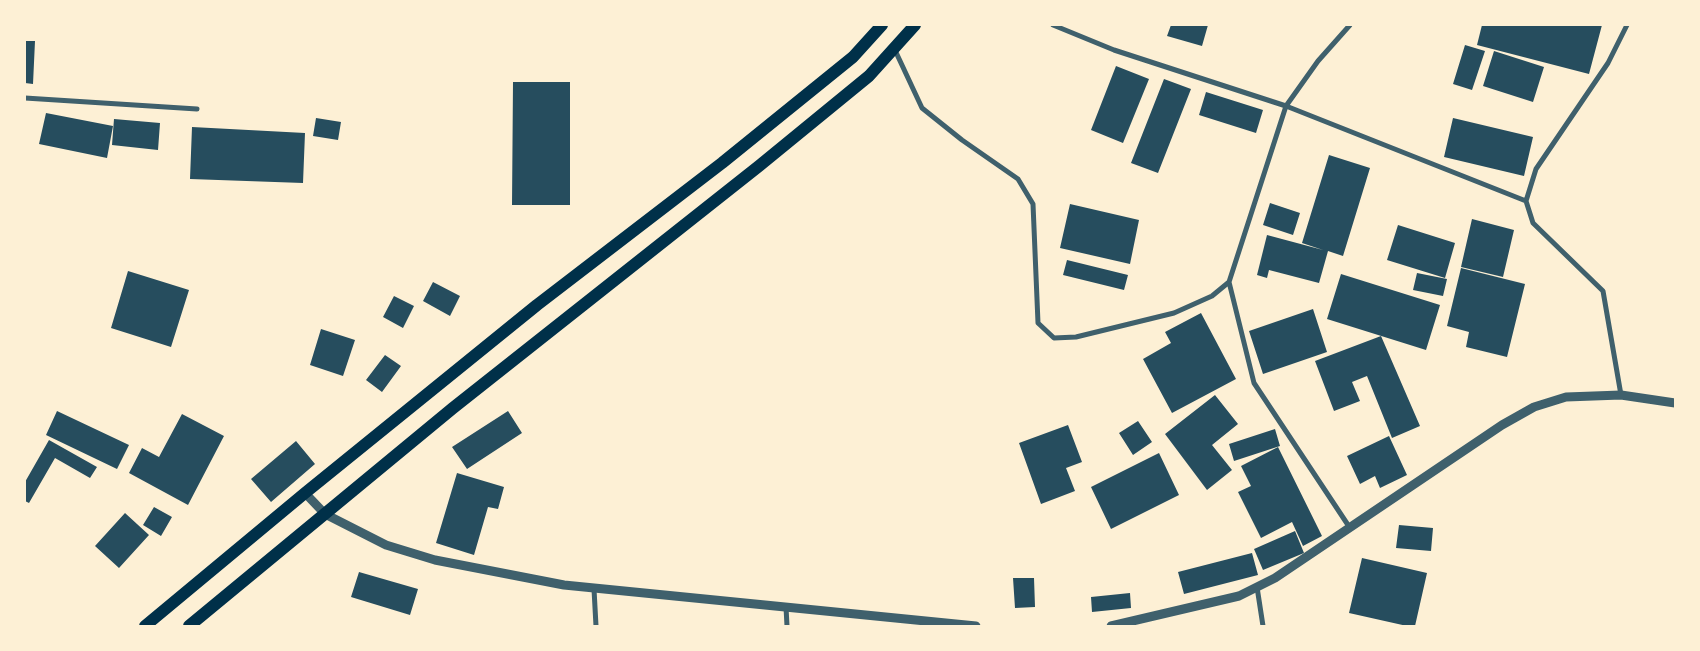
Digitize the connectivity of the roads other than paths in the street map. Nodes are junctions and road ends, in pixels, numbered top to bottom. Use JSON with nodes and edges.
{"nodes":[{"id":1,"x":882,"y":25,"type":"edge"},
{"id":2,"x":915,"y":25,"type":"edge"},
{"id":3,"x":1053,"y":25,"type":"edge"},
{"id":4,"x":1350,"y":25,"type":"edge"},
{"id":5,"x":1627,"y":25,"type":"edge"},
{"id":6,"x":894,"y":48,"type":"junction"},
{"id":7,"x":25,"y":98,"type":"edge"},
{"id":8,"x":1286,"y":106,"type":"junction"},
{"id":9,"x":197,"y":109,"type":"dead end"},
{"id":10,"x":1526,"y":201,"type":"junction"},
{"id":11,"x":1229,"y":282,"type":"junction"},
{"id":12,"x":1620,"y":395,"type":"junction"},
{"id":13,"x":1675,"y":403,"type":"edge"},
{"id":14,"x":305,"y":493,"type":"junction"},
{"id":15,"x":325,"y":514,"type":"junction"},
{"id":16,"x":1350,"y":528,"type":"junction"},
{"id":17,"x":1257,"y":586,"type":"junction"},
{"id":18,"x":594,"y":588,"type":"junction"},
{"id":19,"x":786,"y":607,"type":"junction"},
{"id":20,"x":145,"y":626,"type":"edge"},
{"id":21,"x":189,"y":626,"type":"edge"},
{"id":22,"x":596,"y":626,"type":"edge"},
{"id":23,"x":787,"y":626,"type":"edge"},
{"id":24,"x":976,"y":626,"type":"edge"},
{"id":25,"x":1111,"y":626,"type":"edge"},
{"id":26,"x":1263,"y":626,"type":"edge"}],
"edges":[{"from":1,"to":14,"type":"main road"},
{"from":2,"to":6,"type":"main road"},
{"from":3,"to":8,"type":"street"},
{"from":4,"to":8,"type":"street"},
{"from":5,"to":10,"type":"street"},
{"from":6,"to":11,"type":"street"},
{"from":6,"to":15,"type":"main road"},
{"from":7,"to":9,"type":"street"},
{"from":8,"to":10,"type":"street"},
{"from":8,"to":11,"type":"street"},
{"from":10,"to":12,"type":"street"},
{"from":11,"to":16,"type":"street"},
{"from":12,"to":13,"type":"street"},
{"from":12,"to":16,"type":"street"},
{"from":14,"to":15,"type":"street"},
{"from":14,"to":20,"type":"main road"},
{"from":15,"to":18,"type":"street"},
{"from":15,"to":21,"type":"main road"},
{"from":16,"to":17,"type":"street"},
{"from":17,"to":25,"type":"street"},
{"from":17,"to":26,"type":"street"},
{"from":18,"to":19,"type":"street"},
{"from":18,"to":22,"type":"street"},
{"from":19,"to":23,"type":"street"},
{"from":19,"to":24,"type":"street"}]}
